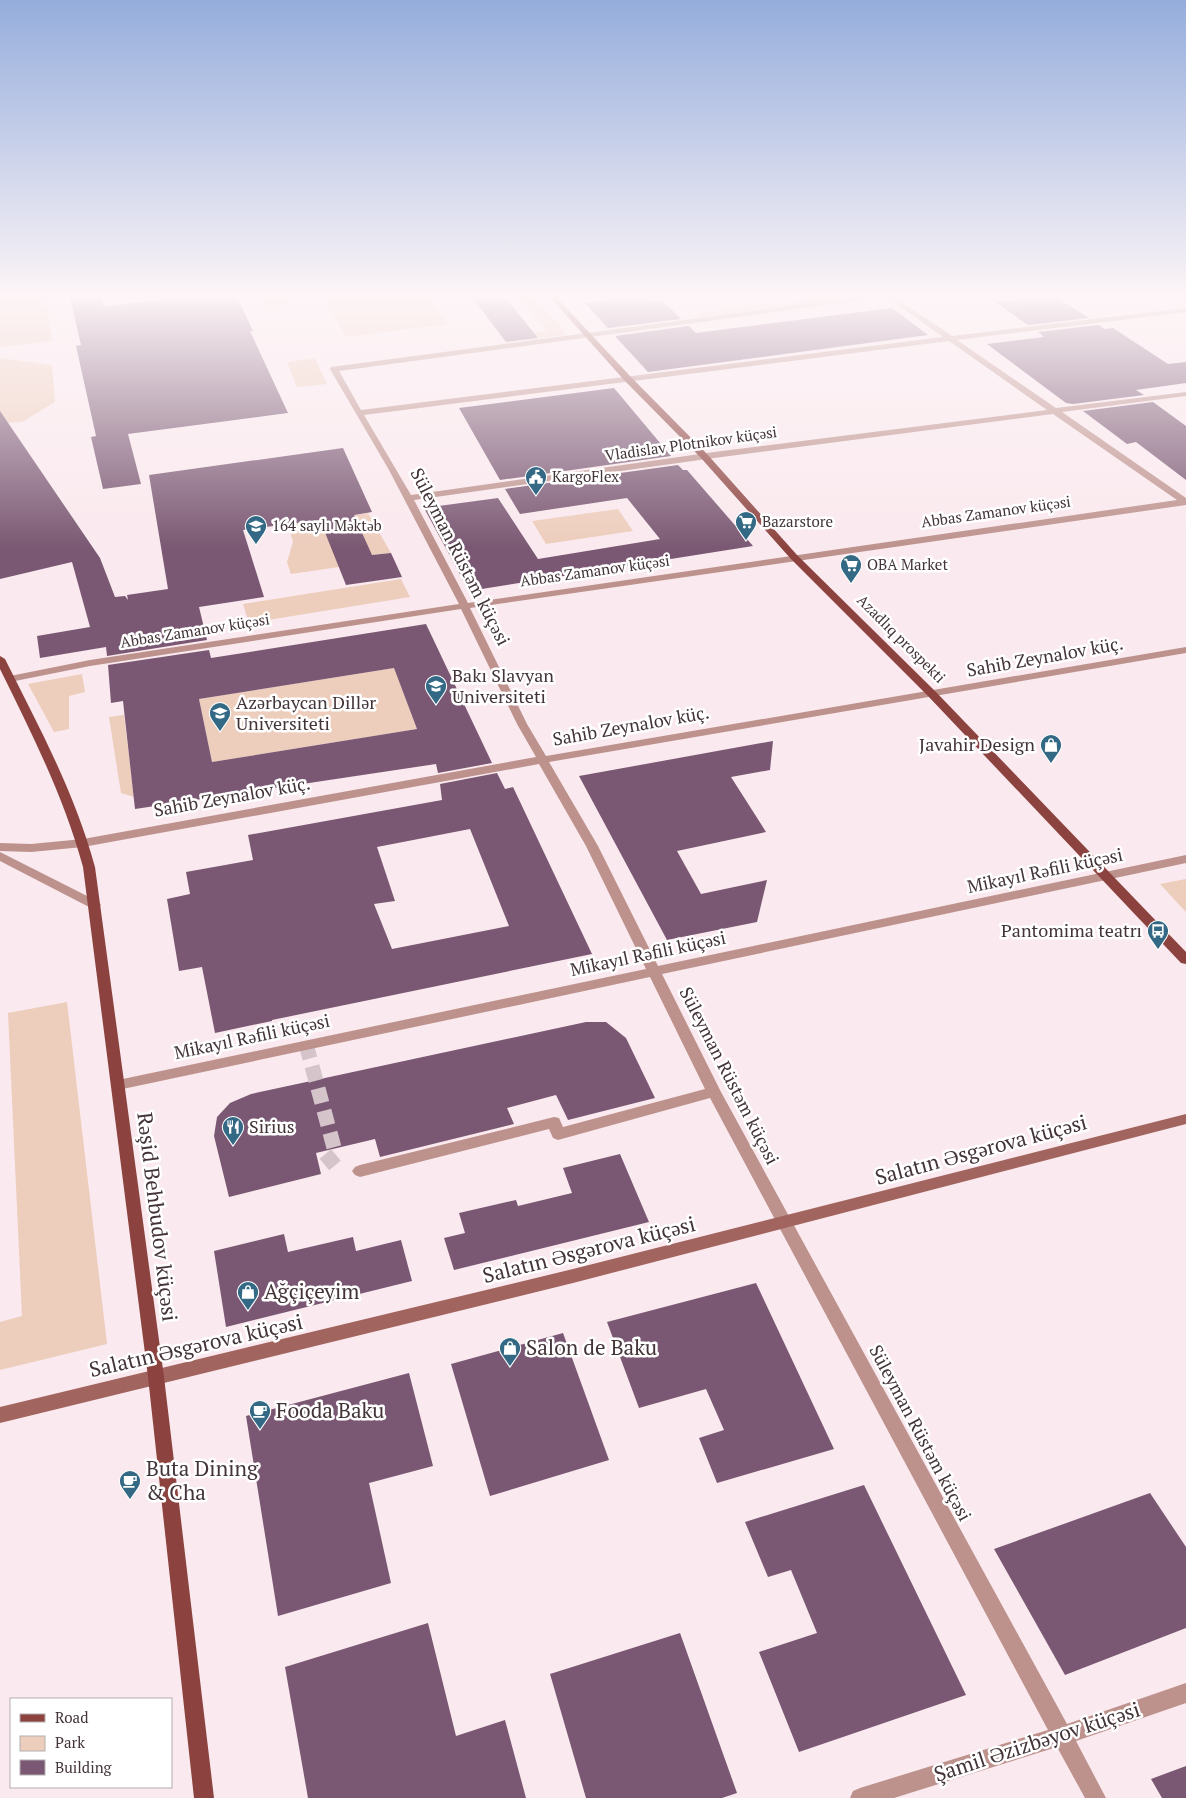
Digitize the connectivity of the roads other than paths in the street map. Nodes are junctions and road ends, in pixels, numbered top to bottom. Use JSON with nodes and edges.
{"nodes":[{"id":1,"x":339,"y":381,"type":"edge"},
{"id":2,"x":604,"y":381,"type":"edge"},
{"id":3,"x":630,"y":381,"type":"edge"},
{"id":4,"x":1012,"y":381,"type":"edge"},
{"id":5,"x":1186,"y":394,"type":"edge"},
{"id":6,"x":1055,"y":411,"type":"junction"},
{"id":7,"x":359,"y":412,"type":"junction"},
{"id":8,"x":704,"y":456,"type":"junction"},
{"id":9,"x":409,"y":498,"type":"junction"},
{"id":10,"x":1185,"y":501,"type":"edge"},
{"id":11,"x":794,"y":556,"type":"junction"},
{"id":12,"x":464,"y":606,"type":"junction"},
{"id":13,"x":1186,"y":650,"type":"edge"},
{"id":14,"x":0,"y":659,"type":"edge"},
{"id":15,"x":10,"y":679,"type":"junction"},
{"id":16,"x":932,"y":694,"type":"junction"},
{"id":17,"x":542,"y":759,"type":"junction"},
{"id":18,"x":83,"y":842,"type":"junction"},
{"id":19,"x":0,"y":847,"type":"edge"},
{"id":20,"x":0,"y":856,"type":"edge"},
{"id":21,"x":1186,"y":859,"type":"edge"},
{"id":22,"x":1108,"y":877,"type":"junction"},
{"id":23,"x":95,"y":905,"type":"junction"},
{"id":24,"x":1186,"y":960,"type":"edge"},
{"id":25,"x":653,"y":972,"type":"junction"},
{"id":26,"x":118,"y":1085,"type":"junction"},
{"id":27,"x":714,"y":1092,"type":"junction"},
{"id":28,"x":1186,"y":1119,"type":"edge"},
{"id":29,"x":360,"y":1171,"type":"dead end"},
{"id":30,"x":784,"y":1223,"type":"junction"},
{"id":31,"x":156,"y":1377,"type":"junction"},
{"id":32,"x":0,"y":1415,"type":"edge"},
{"id":33,"x":1186,"y":1693,"type":"edge"},
{"id":34,"x":1061,"y":1736,"type":"junction"},
{"id":35,"x":204,"y":1798,"type":"edge"},
{"id":36,"x":860,"y":1798,"type":"edge"},
{"id":37,"x":1096,"y":1798,"type":"edge"}],
"edges":[{"from":1,"to":7,"type":"street","name":"Süleyman Rüstəm küçəsi"},
{"from":2,"to":7,"type":"street"},
{"from":3,"to":8,"type":"main road","name":"Azadlıq prospekti"},
{"from":4,"to":6,"type":"street"},
{"from":5,"to":6,"type":"street","name":"Vladislav Plotnikov küçəsi"},
{"from":6,"to":8,"type":"street","name":"Vladislav Plotnikov küçəsi"},
{"from":6,"to":10,"type":"street"},
{"from":7,"to":9,"type":"street","name":"Süleyman Rüstəm küçəsi"},
{"from":8,"to":9,"type":"street","name":"Vladislav Plotnikov küçəsi"},
{"from":8,"to":11,"type":"main road","name":"Azadlıq prospekti"},
{"from":9,"to":12,"type":"street","name":"Süleyman Rüstəm küçəsi"},
{"from":10,"to":11,"type":"street","name":"Abbas Zamanov küçəsi"},
{"from":11,"to":12,"type":"street","name":"Abbas Zamanov küçəsi"},
{"from":11,"to":16,"type":"main road","name":"Azadlıq prospekti"},
{"from":12,"to":15,"type":"street","name":"Abbas Zamanov küçəsi"},
{"from":12,"to":17,"type":"street","name":"Süleyman Rüstəm küçəsi"},
{"from":13,"to":16,"type":"street","name":"Sahib Zeynalov küç."},
{"from":14,"to":15,"type":"main road","name":"Rəşid Behbudov küçəsi"},
{"from":15,"to":18,"type":"main road","name":"Rəşid Behbudov küçəsi"},
{"from":16,"to":17,"type":"street","name":"Sahib Zeynalov küç."},
{"from":16,"to":22,"type":"main road","name":"Azadlıq prospekti"},
{"from":17,"to":18,"type":"street","name":"Sahib Zeynalov küç."},
{"from":17,"to":25,"type":"street","name":"Süleyman Rüstəm küçəsi"},
{"from":18,"to":19,"type":"street","name":"Sahib Zeynalov küç."},
{"from":18,"to":23,"type":"main road","name":"Rəşid Behbudov küçəsi"},
{"from":20,"to":23,"type":"street"},
{"from":21,"to":22,"type":"street","name":"Mikayıl Rəfili küçəsi"},
{"from":22,"to":24,"type":"main road","name":"Azadlıq prospekti"},
{"from":22,"to":25,"type":"street","name":"Mikayıl Rəfili küçəsi"},
{"from":23,"to":26,"type":"main road","name":"Rəşid Behbudov küçəsi"},
{"from":25,"to":26,"type":"street","name":"Mikayıl Rəfili küçəsi"},
{"from":25,"to":27,"type":"street","name":"Süleyman Rüstəm küçəsi"},
{"from":26,"to":31,"type":"main road","name":"Rəşid Behbudov küçəsi"},
{"from":27,"to":29,"type":"street"},
{"from":27,"to":30,"type":"street","name":"Süleyman Rüstəm küçəsi"},
{"from":28,"to":30,"type":"main road","name":"Salatın Əsgərova küçəsi"},
{"from":30,"to":31,"type":"main road","name":"Salatın Əsgərova küçəsi"},
{"from":30,"to":34,"type":"street","name":"Süleyman Rüstəm küçəsi"},
{"from":31,"to":32,"type":"main road","name":"Salatın Əsgərova küçəsi"},
{"from":31,"to":35,"type":"main road","name":"Rəşid Behbudov küçəsi"},
{"from":33,"to":34,"type":"street","name":"Şamil Əzizbəyov küçəsi"},
{"from":34,"to":36,"type":"street","name":"Şamil Əzizbəyov küçəsi"},
{"from":34,"to":37,"type":"street","name":"Süleyman Rüstəm küçəsi"}]}
